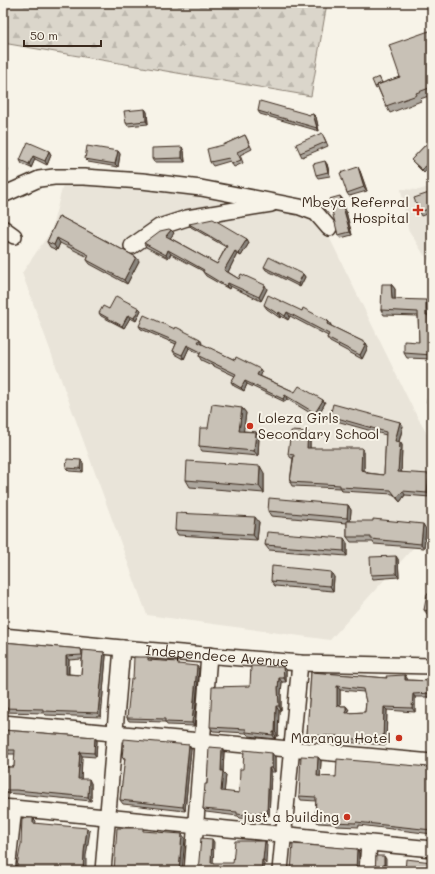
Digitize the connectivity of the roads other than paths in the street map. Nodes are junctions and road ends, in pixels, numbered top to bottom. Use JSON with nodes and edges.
{"nodes":[{"id":1,"x":3,"y":195,"type":"edge"},
{"id":2,"x":281,"y":203,"type":"junction"},
{"id":3,"x":329,"y":228,"type":"dead end"},
{"id":4,"x":132,"y":246,"type":"dead end"},
{"id":5,"x":3,"y":636,"type":"edge"},
{"id":6,"x":122,"y":648,"type":"junction"},
{"id":7,"x":209,"y":655,"type":"junction"},
{"id":8,"x":300,"y":663,"type":"junction"},
{"id":9,"x":432,"y":666,"type":"edge"},
{"id":10,"x":3,"y":723,"type":"edge"},
{"id":11,"x":115,"y":733,"type":"junction"},
{"id":12,"x":202,"y":741,"type":"junction"},
{"id":13,"x":292,"y":749,"type":"junction"},
{"id":14,"x":432,"y":762,"type":"edge"},
{"id":15,"x":8,"y":808,"type":"edge"},
{"id":16,"x":107,"y":818,"type":"junction"},
{"id":17,"x":195,"y":826,"type":"junction"},
{"id":18,"x":283,"y":835,"type":"junction"},
{"id":19,"x":369,"y":843,"type":"junction"},
{"id":20,"x":432,"y":849,"type":"edge"},
{"id":21,"x":7,"y":871,"type":"edge"},
{"id":22,"x":103,"y":871,"type":"edge"},
{"id":23,"x":192,"y":871,"type":"edge"},
{"id":24,"x":280,"y":871,"type":"edge"},
{"id":25,"x":367,"y":871,"type":"edge"}],
"edges":[{"from":1,"to":2,"type":"street"},
{"from":2,"to":3,"type":"street"},
{"from":2,"to":4,"type":"street"},
{"from":5,"to":6,"type":"street","name":"Independece Avenue"},
{"from":6,"to":7,"type":"street","name":"Independece Avenue"},
{"from":6,"to":11,"type":"street"},
{"from":7,"to":8,"type":"street","name":"Independece Avenue"},
{"from":7,"to":12,"type":"street"},
{"from":8,"to":9,"type":"street","name":"Independece Avenue"},
{"from":8,"to":13,"type":"street"},
{"from":10,"to":11,"type":"street"},
{"from":11,"to":12,"type":"street"},
{"from":11,"to":16,"type":"street"},
{"from":12,"to":13,"type":"street"},
{"from":12,"to":17,"type":"street"},
{"from":13,"to":14,"type":"street"},
{"from":13,"to":18,"type":"street"},
{"from":15,"to":16,"type":"street"},
{"from":15,"to":21,"type":"street"},
{"from":16,"to":17,"type":"street"},
{"from":16,"to":22,"type":"street"},
{"from":17,"to":18,"type":"street"},
{"from":17,"to":23,"type":"street"},
{"from":18,"to":19,"type":"street"},
{"from":18,"to":24,"type":"street"},
{"from":19,"to":20,"type":"street"},
{"from":19,"to":25,"type":"street"}]}
